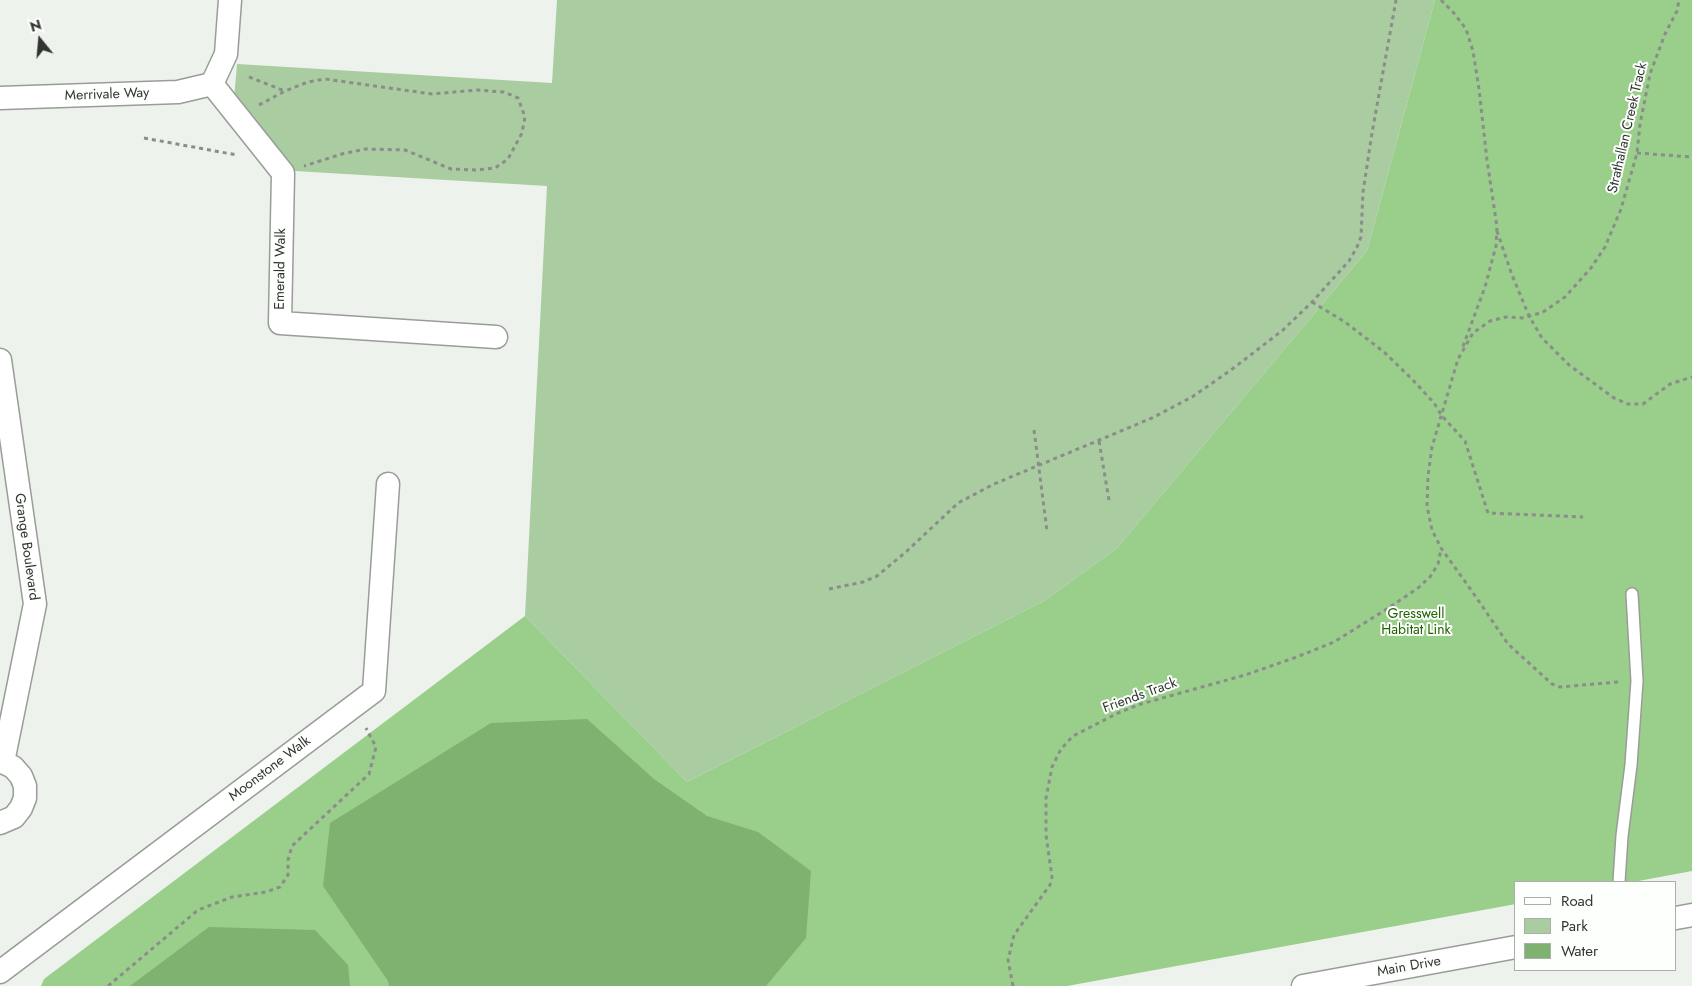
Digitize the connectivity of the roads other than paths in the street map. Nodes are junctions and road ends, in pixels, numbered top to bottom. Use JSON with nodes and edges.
{"nodes":[{"id":1,"x":230,"y":0,"type":"edge"},
{"id":2,"x":212,"y":84,"type":"junction"},
{"id":3,"x":0,"y":98,"type":"edge"},
{"id":4,"x":496,"y":336,"type":"dead end"},
{"id":5,"x":0,"y":360,"type":"edge"},
{"id":6,"x":388,"y":484,"type":"dead end"},
{"id":7,"x":1632,"y":594,"type":"dead end"},
{"id":8,"x":2,"y":762,"type":"edge"},
{"id":9,"x":0,"y":823,"type":"edge"},
{"id":10,"x":1619,"y":881,"type":"edge"},
{"id":11,"x":1692,"y":915,"type":"edge"},
{"id":12,"x":1677,"y":918,"type":"edge"},
{"id":13,"x":1514,"y":947,"type":"edge"},
{"id":14,"x":0,"y":972,"type":"edge"},
{"id":15,"x":1303,"y":986,"type":"edge"}],
"edges":[{"from":1,"to":2,"type":"street"},
{"from":2,"to":3,"type":"street","name":"Merrivale Way"},
{"from":2,"to":4,"type":"street","name":"Emerald Walk"},
{"from":5,"to":8,"type":"street","name":"Grange Boulevard"},
{"from":6,"to":14,"type":"street","name":"Moonstone Walk"},
{"from":7,"to":10,"type":"lane"},
{"from":8,"to":9,"type":"street"},
{"from":11,"to":12,"type":"street"},
{"from":13,"to":15,"type":"street","name":"Main Drive"}]}
